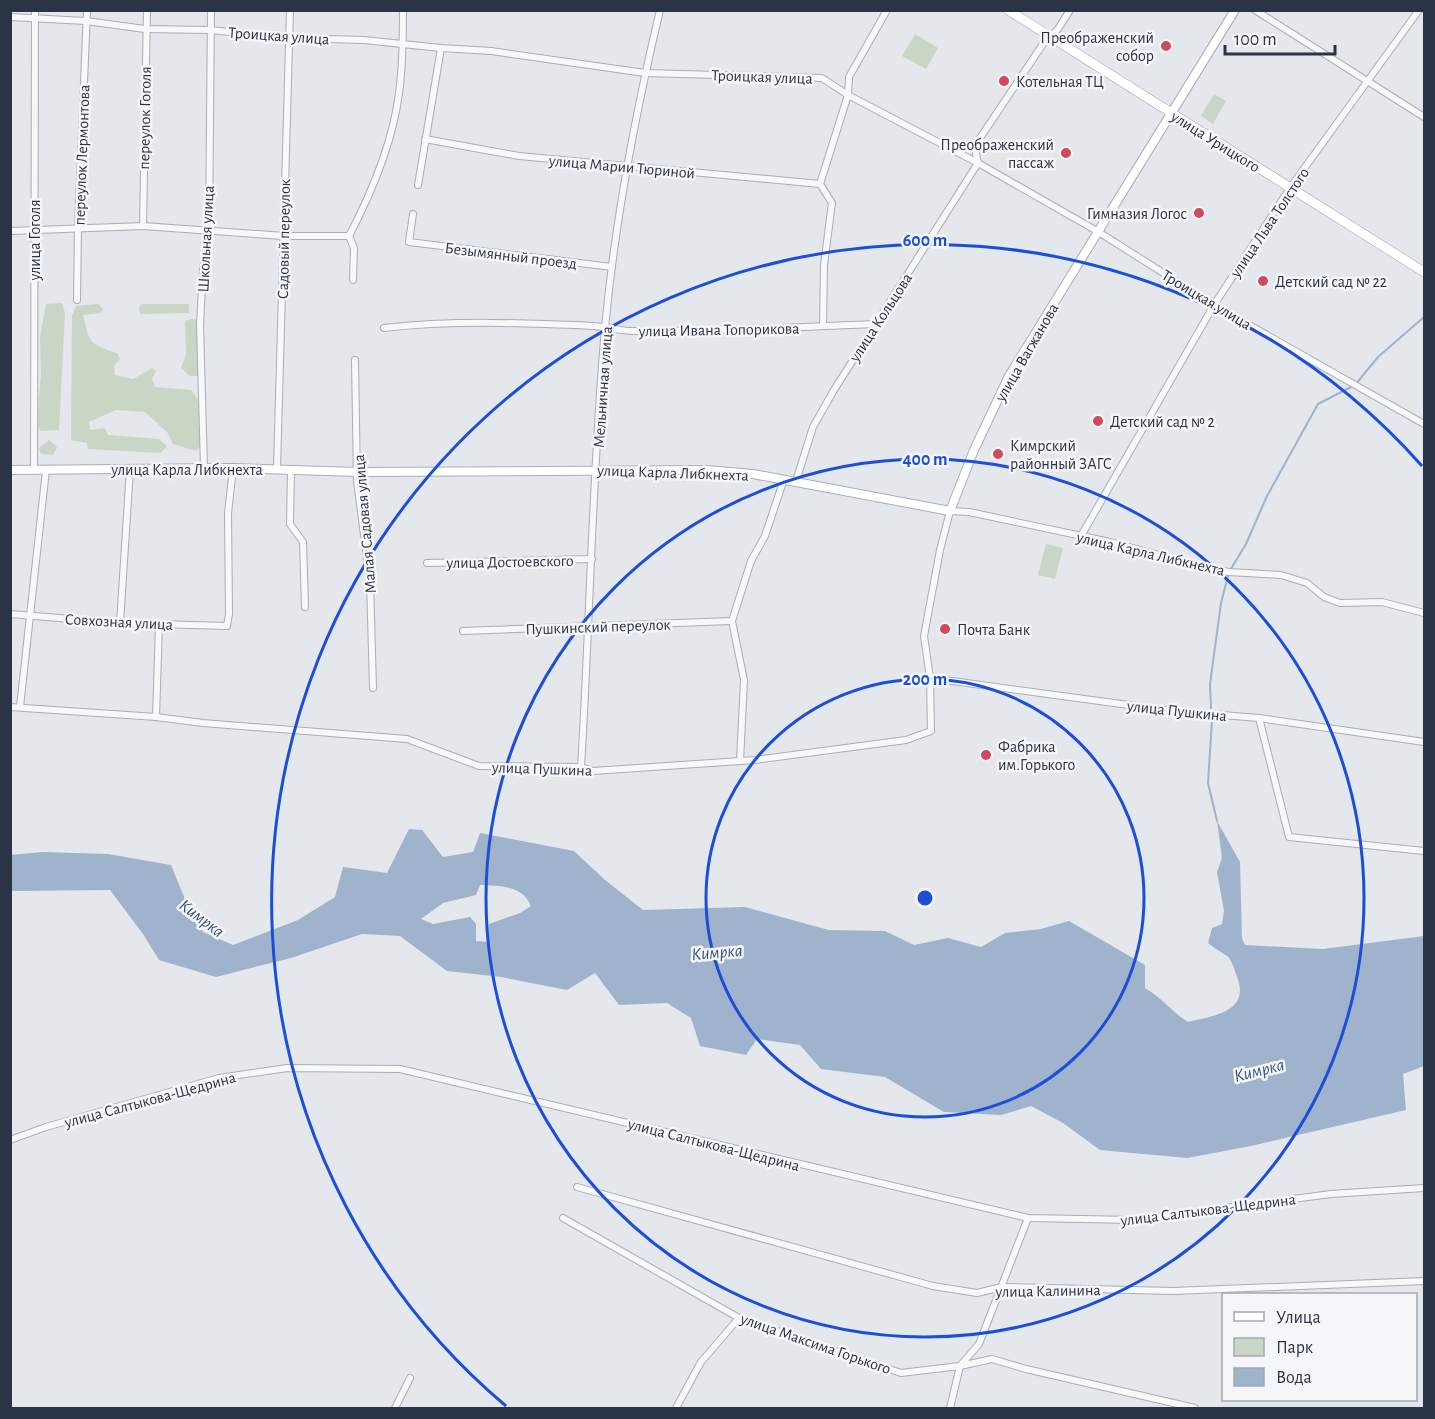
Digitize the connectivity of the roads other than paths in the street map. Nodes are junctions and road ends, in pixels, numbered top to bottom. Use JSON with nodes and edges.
{"nodes":[{"id":1,"x":35,"y":10,"type":"edge"},
{"id":2,"x":87,"y":10,"type":"edge"},
{"id":3,"x":147,"y":10,"type":"edge"},
{"id":4,"x":211,"y":10,"type":"edge"},
{"id":5,"x":290,"y":10,"type":"edge"},
{"id":6,"x":403,"y":10,"type":"edge"},
{"id":7,"x":660,"y":10,"type":"edge"},
{"id":8,"x":887,"y":10,"type":"edge"},
{"id":9,"x":1008,"y":10,"type":"edge"},
{"id":10,"x":1070,"y":10,"type":"edge"},
{"id":11,"x":1235,"y":10,"type":"edge"},
{"id":12,"x":1255,"y":10,"type":"edge"},
{"id":13,"x":1419,"y":10,"type":"edge"},
{"id":14,"x":10,"y":17,"type":"edge"},
{"id":15,"x":34,"y":19,"type":"junction"},
{"id":16,"x":87,"y":21,"type":"junction"},
{"id":17,"x":145,"y":29,"type":"junction"},
{"id":18,"x":210,"y":30,"type":"junction"},
{"id":19,"x":1050,"y":37,"type":"junction"},
{"id":20,"x":288,"y":38,"type":"junction"},
{"id":21,"x":403,"y":44,"type":"junction"},
{"id":22,"x":441,"y":48,"type":"junction"},
{"id":23,"x":645,"y":73,"type":"junction"},
{"id":24,"x":1366,"y":82,"type":"junction"},
{"id":25,"x":848,"y":95,"type":"junction"},
{"id":26,"x":1171,"y":113,"type":"junction"},
{"id":27,"x":1425,"y":117,"type":"edge"},
{"id":28,"x":425,"y":138,"type":"junction"},
{"id":29,"x":978,"y":163,"type":"junction"},
{"id":30,"x":627,"y":168,"type":"junction"},
{"id":31,"x":820,"y":184,"type":"junction"},
{"id":32,"x":418,"y":185,"type":"dead end"},
{"id":33,"x":1290,"y":188,"type":"junction"},
{"id":34,"x":413,"y":214,"type":"dead end"},
{"id":35,"x":143,"y":226,"type":"junction"},
{"id":36,"x":78,"y":227,"type":"junction"},
{"id":37,"x":34,"y":230,"type":"junction"},
{"id":38,"x":10,"y":231,"type":"edge"},
{"id":39,"x":1097,"y":231,"type":"junction"},
{"id":40,"x":208,"y":232,"type":"junction"},
{"id":41,"x":284,"y":236,"type":"junction"},
{"id":42,"x":349,"y":236,"type":"junction"},
{"id":43,"x":612,"y":267,"type":"junction"},
{"id":44,"x":1425,"y":272,"type":"edge"},
{"id":45,"x":353,"y":280,"type":"dead end"},
{"id":46,"x":77,"y":300,"type":"dead end"},
{"id":47,"x":1214,"y":305,"type":"junction"},
{"id":48,"x":876,"y":324,"type":"junction"},
{"id":49,"x":823,"y":326,"type":"junction"},
{"id":50,"x":605,"y":327,"type":"junction"},
{"id":51,"x":384,"y":328,"type":"dead end"},
{"id":52,"x":355,"y":360,"type":"dead end"},
{"id":53,"x":1425,"y":424,"type":"edge"},
{"id":54,"x":204,"y":468,"type":"junction"},
{"id":55,"x":233,"y":468,"type":"junction"},
{"id":56,"x":277,"y":468,"type":"junction"},
{"id":57,"x":291,"y":468,"type":"junction"},
{"id":58,"x":130,"y":469,"type":"junction"},
{"id":59,"x":10,"y":470,"type":"edge"},
{"id":60,"x":34,"y":470,"type":"junction"},
{"id":61,"x":46,"y":470,"type":"junction"},
{"id":62,"x":596,"y":470,"type":"junction"},
{"id":63,"x":358,"y":472,"type":"junction"},
{"id":64,"x":784,"y":479,"type":"junction"},
{"id":65,"x":796,"y":482,"type":"junction"},
{"id":66,"x":950,"y":511,"type":"junction"},
{"id":67,"x":1081,"y":536,"type":"junction"},
{"id":68,"x":592,"y":560,"type":"junction"},
{"id":69,"x":428,"y":563,"type":"dead end"},
{"id":70,"x":305,"y":608,"type":"dead end"},
{"id":71,"x":1425,"y":613,"type":"edge"},
{"id":72,"x":10,"y":614,"type":"edge"},
{"id":73,"x":30,"y":616,"type":"junction"},
{"id":74,"x":732,"y":621,"type":"junction"},
{"id":75,"x":120,"y":623,"type":"junction"},
{"id":76,"x":159,"y":624,"type":"junction"},
{"id":77,"x":590,"y":626,"type":"junction"},
{"id":78,"x":463,"y":631,"type":"dead end"},
{"id":79,"x":930,"y":678,"type":"junction"},
{"id":80,"x":373,"y":688,"type":"dead end"},
{"id":81,"x":10,"y":707,"type":"edge"},
{"id":82,"x":20,"y":707,"type":"junction"},
{"id":83,"x":156,"y":717,"type":"junction"},
{"id":84,"x":1259,"y":718,"type":"junction"},
{"id":85,"x":931,"y":732,"type":"joint"},
{"id":86,"x":1425,"y":742,"type":"edge"},
{"id":87,"x":740,"y":761,"type":"junction"},
{"id":88,"x":581,"y":767,"type":"junction"},
{"id":89,"x":1425,"y":851,"type":"edge"},
{"id":90,"x":10,"y":1140,"type":"edge"},
{"id":91,"x":577,"y":1187,"type":"dead end"},
{"id":92,"x":1425,"y":1188,"type":"edge"},
{"id":93,"x":563,"y":1218,"type":"dead end"},
{"id":94,"x":1028,"y":1218,"type":"junction"},
{"id":95,"x":1425,"y":1281,"type":"edge"},
{"id":96,"x":1002,"y":1287,"type":"junction"},
{"id":97,"x":739,"y":1318,"type":"junction"},
{"id":98,"x":960,"y":1366,"type":"junction"},
{"id":99,"x":410,"y":1378,"type":"dead end"},
{"id":100,"x":1169,"y":1405,"type":"edge"},
{"id":101,"x":395,"y":1408,"type":"edge"},
{"id":102,"x":675,"y":1408,"type":"edge"},
{"id":103,"x":950,"y":1408,"type":"edge"},
{"id":104,"x":1195,"y":1408,"type":"edge"}],
"edges":[{"from":1,"to":15,"type":"street","name":"улица Гоголя"},
{"from":2,"to":16,"type":"street","name":"переулок Лермонтова"},
{"from":3,"to":17,"type":"street","name":"переулок Гоголя"},
{"from":4,"to":18,"type":"street","name":"Школьная улица"},
{"from":5,"to":20,"type":"street","name":"Садовый переулок"},
{"from":6,"to":21,"type":"street"},
{"from":7,"to":23,"type":"street","name":"Мельничная улица"},
{"from":8,"to":25,"type":"street"},
{"from":9,"to":19,"type":"main road","name":"улица Урицкого"},
{"from":10,"to":19,"type":"street","name":"улица Кольцова"},
{"from":11,"to":26,"type":"street","name":"улица Вагжанова"},
{"from":12,"to":24,"type":"street"},
{"from":13,"to":24,"type":"street","name":"улица Льва Толстого"},
{"from":14,"to":15,"type":"street","name":"Троицкая улица"},
{"from":15,"to":16,"type":"street","name":"Троицкая улица"},
{"from":15,"to":37,"type":"street","name":"улица Гоголя"},
{"from":16,"to":17,"type":"street","name":"Троицкая улица"},
{"from":16,"to":36,"type":"street","name":"переулок Лермонтова"},
{"from":17,"to":18,"type":"street","name":"Троицкая улица"},
{"from":17,"to":35,"type":"street","name":"переулок Гоголя"},
{"from":18,"to":20,"type":"street","name":"Троицкая улица"},
{"from":18,"to":40,"type":"street","name":"Школьная улица"},
{"from":19,"to":26,"type":"main road","name":"улица Урицкого"},
{"from":19,"to":29,"type":"street","name":"улица Кольцова"},
{"from":20,"to":21,"type":"street","name":"Троицкая улица"},
{"from":20,"to":41,"type":"street","name":"Садовый переулок"},
{"from":21,"to":22,"type":"street","name":"Троицкая улица"},
{"from":21,"to":42,"type":"street"},
{"from":22,"to":23,"type":"street","name":"Троицкая улица"},
{"from":22,"to":28,"type":"street"},
{"from":23,"to":25,"type":"street","name":"Троицкая улица"},
{"from":23,"to":30,"type":"street","name":"Мельничная улица"},
{"from":24,"to":27,"type":"street"},
{"from":24,"to":33,"type":"street","name":"улица Льва Толстого"},
{"from":25,"to":29,"type":"street","name":"Троицкая улица"},
{"from":25,"to":31,"type":"street"},
{"from":26,"to":33,"type":"main road","name":"улица Урицкого"},
{"from":26,"to":39,"type":"street","name":"улица Вагжанова"},
{"from":28,"to":30,"type":"street","name":"улица Марии Тюриной"},
{"from":28,"to":32,"type":"street"},
{"from":29,"to":39,"type":"street","name":"Троицкая улица"},
{"from":29,"to":48,"type":"street","name":"улица Кольцова"},
{"from":30,"to":31,"type":"street","name":"улица Марии Тюриной"},
{"from":30,"to":43,"type":"street","name":"Мельничная улица"},
{"from":31,"to":49,"type":"street"},
{"from":33,"to":44,"type":"main road","name":"улица Урицкого"},
{"from":33,"to":47,"type":"street","name":"улица Льва Толстого"},
{"from":34,"to":43,"type":"street","name":"Безымянный проезд"},
{"from":35,"to":36,"type":"street"},
{"from":35,"to":40,"type":"street"},
{"from":36,"to":37,"type":"street"},
{"from":36,"to":46,"type":"street","name":"переулок Лермонтова"},
{"from":37,"to":38,"type":"street"},
{"from":37,"to":60,"type":"street","name":"улица Гоголя"},
{"from":39,"to":47,"type":"street","name":"Троицкая улица"},
{"from":39,"to":66,"type":"street","name":"улица Вагжанова"},
{"from":40,"to":41,"type":"street"},
{"from":40,"to":54,"type":"street","name":"Школьная улица"},
{"from":41,"to":42,"type":"street"},
{"from":41,"to":56,"type":"street","name":"Садовый переулок"},
{"from":42,"to":45,"type":"street"},
{"from":43,"to":50,"type":"street","name":"Мельничная улица"},
{"from":47,"to":53,"type":"street","name":"Троицкая улица"},
{"from":47,"to":67,"type":"street","name":"улица Льва Толстого"},
{"from":48,"to":49,"type":"street","name":"улица Ивана Топорикова"},
{"from":48,"to":65,"type":"street","name":"улица Кольцова"},
{"from":49,"to":50,"type":"street","name":"улица Ивана Топорикова"},
{"from":50,"to":51,"type":"street","name":"улица Ивана Топорикова"},
{"from":50,"to":62,"type":"street","name":"Мельничная улица"},
{"from":52,"to":63,"type":"street","name":"Малая Садовая улица"},
{"from":54,"to":55,"type":"street","name":"улица Карла Либкнехта"},
{"from":54,"to":58,"type":"street","name":"улица Карла Либкнехта"},
{"from":55,"to":56,"type":"street","name":"улица Карла Либкнехта"},
{"from":55,"to":76,"type":"street","name":"Совхозная улица"},
{"from":56,"to":57,"type":"street","name":"улица Карла Либкнехта"},
{"from":57,"to":63,"type":"street","name":"улица Карла Либкнехта"},
{"from":57,"to":70,"type":"street"},
{"from":58,"to":61,"type":"street","name":"улица Карла Либкнехта"},
{"from":58,"to":75,"type":"street"},
{"from":59,"to":60,"type":"street","name":"улица Карла Либкнехта"},
{"from":60,"to":61,"type":"street","name":"улица Карла Либкнехта"},
{"from":61,"to":73,"type":"street"},
{"from":62,"to":63,"type":"street","name":"улица Карла Либкнехта"},
{"from":62,"to":64,"type":"street","name":"улица Карла Либкнехта"},
{"from":62,"to":68,"type":"street","name":"Мельничная улица"},
{"from":63,"to":80,"type":"street","name":"Малая Садовая улица"},
{"from":64,"to":65,"type":"street","name":"улица Карла Либкнехта"},
{"from":64,"to":74,"type":"street"},
{"from":65,"to":66,"type":"street","name":"улица Карла Либкнехта"},
{"from":66,"to":67,"type":"street","name":"улица Карла Либкнехта"},
{"from":66,"to":79,"type":"street","name":"улица Вагжанова"},
{"from":67,"to":71,"type":"street","name":"улица Карла Либкнехта"},
{"from":68,"to":69,"type":"street","name":"улица Достоевского"},
{"from":68,"to":77,"type":"street","name":"Мельничная улица"},
{"from":72,"to":73,"type":"street","name":"Совхозная улица"},
{"from":73,"to":75,"type":"street","name":"Совхозная улица"},
{"from":73,"to":82,"type":"street"},
{"from":74,"to":77,"type":"street","name":"Пушкинский переулок"},
{"from":74,"to":87,"type":"street"},
{"from":75,"to":76,"type":"street","name":"Совхозная улица"},
{"from":76,"to":83,"type":"street"},
{"from":77,"to":78,"type":"street","name":"Пушкинский переулок"},
{"from":77,"to":88,"type":"street","name":"Мельничная улица"},
{"from":79,"to":84,"type":"street","name":"улица Пушкина"},
{"from":79,"to":85,"type":"street","name":"улица Вагжанова"},
{"from":81,"to":82,"type":"street","name":"улица Пушкина"},
{"from":82,"to":83,"type":"street","name":"улица Пушкина"},
{"from":83,"to":88,"type":"street","name":"улица Пушкина"},
{"from":84,"to":86,"type":"street","name":"улица Пушкина"},
{"from":84,"to":89,"type":"street"},
{"from":85,"to":87,"type":"street","name":"улица Пушкина"},
{"from":87,"to":88,"type":"street","name":"улица Пушкина"},
{"from":90,"to":94,"type":"street","name":"улица Салтыкова-Щедрина"},
{"from":91,"to":96,"type":"street","name":"улица Калинина"},
{"from":92,"to":94,"type":"street","name":"улица Салтыкова-Щедрина"},
{"from":93,"to":97,"type":"street","name":"улица Максима Горького"},
{"from":94,"to":96,"type":"street"},
{"from":95,"to":96,"type":"street","name":"улица Калинина"},
{"from":96,"to":98,"type":"street"},
{"from":97,"to":98,"type":"street","name":"улица Максима Горького"},
{"from":97,"to":102,"type":"street"},
{"from":98,"to":100,"type":"street","name":"улица Максима Горького"},
{"from":98,"to":103,"type":"street"},
{"from":99,"to":101,"type":"street"},
{"from":100,"to":104,"type":"street","name":"улица Максима Горького"}]}
